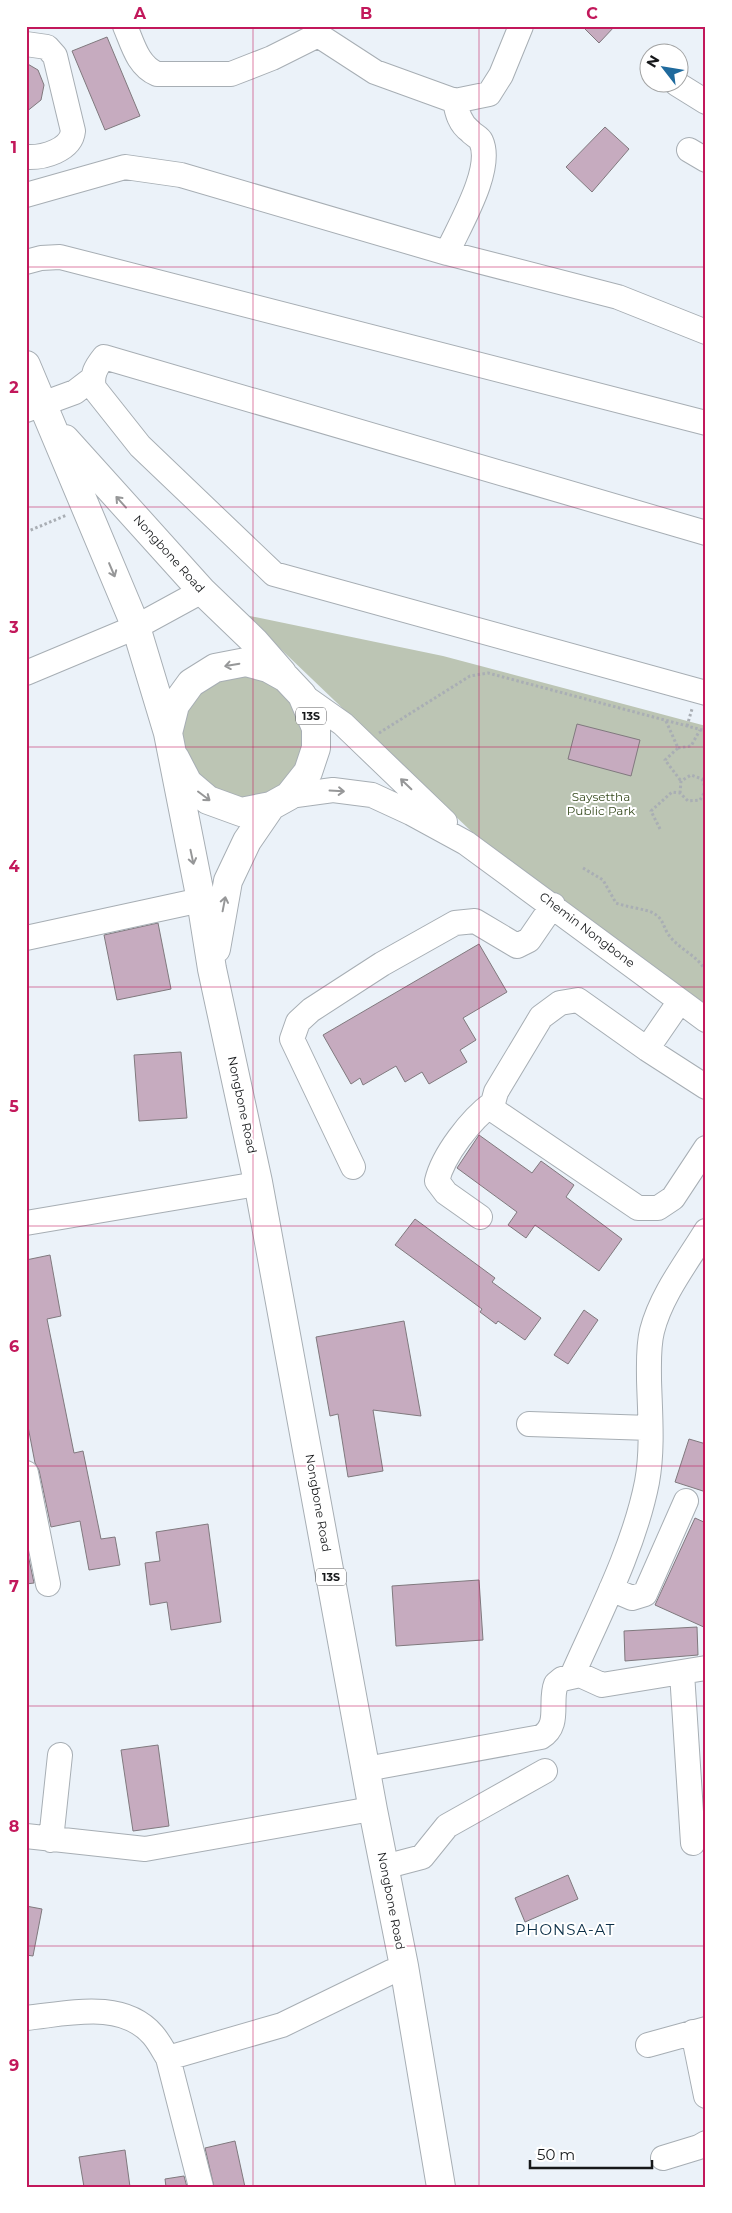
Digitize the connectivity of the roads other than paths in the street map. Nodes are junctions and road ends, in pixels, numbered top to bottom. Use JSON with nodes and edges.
{"nodes":[{"id":1,"x":125,"y":26,"type":"edge"},
{"id":2,"x":519,"y":27,"type":"edge"},
{"id":3,"x":324,"y":31,"type":"edge"},
{"id":4,"x":26,"y":44,"type":"edge"},
{"id":5,"x":690,"y":92,"type":"edge"},
{"id":6,"x":455,"y":101,"type":"junction"},
{"id":7,"x":706,"y":102,"type":"edge"},
{"id":8,"x":26,"y":157,"type":"edge"},
{"id":9,"x":26,"y":195,"type":"edge"},
{"id":10,"x":447,"y":253,"type":"junction"},
{"id":11,"x":26,"y":262,"type":"edge"},
{"id":12,"x":706,"y":332,"type":"edge"},
{"id":13,"x":26,"y":365,"type":"edge"},
{"id":14,"x":92,"y":380,"type":"junction"},
{"id":15,"x":41,"y":414,"type":"edge"},
{"id":16,"x":706,"y":424,"type":"edge"},
{"id":17,"x":706,"y":533,"type":"edge"},
{"id":18,"x":202,"y":591,"type":"junction"},
{"id":19,"x":136,"y":627,"type":"junction"},
{"id":20,"x":26,"y":673,"type":"edge"},
{"id":21,"x":294,"y":687,"type":"junction"},
{"id":22,"x":706,"y":694,"type":"edge"},
{"id":23,"x":171,"y":746,"type":"junction"},
{"id":24,"x":280,"y":801,"type":"junction"},
{"id":25,"x":466,"y":842,"type":"junction"},
{"id":26,"x":201,"y":900,"type":"junction"},
{"id":27,"x":558,"y":900,"type":"junction"},
{"id":28,"x":26,"y":938,"type":"edge"},
{"id":29,"x":212,"y":969,"type":"junction"},
{"id":30,"x":680,"y":1000,"type":"junction"},
{"id":31,"x":706,"y":1020,"type":"edge"},
{"id":32,"x":647,"y":1049,"type":"junction"},
{"id":33,"x":706,"y":1087,"type":"edge"},
{"id":34,"x":492,"y":1103,"type":"junction"},
{"id":35,"x":706,"y":1148,"type":"edge"},
{"id":36,"x":353,"y":1166,"type":"dead end"},
{"id":37,"x":245,"y":1186,"type":"junction"},
{"id":38,"x":480,"y":1217,"type":"dead end"},
{"id":39,"x":26,"y":1223,"type":"edge"},
{"id":40,"x":706,"y":1231,"type":"edge"},
{"id":41,"x":529,"y":1424,"type":"dead end"},
{"id":42,"x":650,"y":1428,"type":"junction"},
{"id":43,"x":26,"y":1473,"type":"edge"},
{"id":44,"x":686,"y":1501,"type":"dead end"},
{"id":45,"x":32,"y":1540,"type":"edge"},
{"id":46,"x":48,"y":1584,"type":"dead end"},
{"id":47,"x":611,"y":1589,"type":"junction"},
{"id":48,"x":706,"y":1668,"type":"edge"},
{"id":49,"x":682,"y":1673,"type":"junction"},
{"id":50,"x":572,"y":1676,"type":"junction"},
{"id":51,"x":60,"y":1755,"type":"dead end"},
{"id":52,"x":366,"y":1769,"type":"junction"},
{"id":53,"x":545,"y":1771,"type":"dead end"},
{"id":54,"x":360,"y":1811,"type":"junction"},
{"id":55,"x":26,"y":1836,"type":"edge"},
{"id":56,"x":51,"y":1840,"type":"junction"},
{"id":57,"x":693,"y":1843,"type":"dead end"},
{"id":58,"x":384,"y":1868,"type":"junction"},
{"id":59,"x":391,"y":1972,"type":"junction"},
{"id":60,"x":26,"y":2018,"type":"edge"},
{"id":61,"x":699,"y":2031,"type":"edge"},
{"id":62,"x":648,"y":2045,"type":"dead end"},
{"id":63,"x":168,"y":2058,"type":"junction"},
{"id":64,"x":706,"y":2096,"type":"edge"},
{"id":65,"x":706,"y":2143,"type":"edge"},
{"id":66,"x":663,"y":2158,"type":"dead end"},
{"id":67,"x":201,"y":2187,"type":"edge"},
{"id":68,"x":427,"y":2187,"type":"edge"},
{"id":69,"x":441,"y":2187,"type":"edge"}],
"edges":[{"from":1,"to":3,"type":"street"},
{"from":2,"to":6,"type":"street"},
{"from":3,"to":6,"type":"street"},
{"from":4,"to":8,"type":"street"},
{"from":5,"to":7,"type":"street"},
{"from":6,"to":10,"type":"street"},
{"from":9,"to":10,"type":"street"},
{"from":10,"to":12,"type":"street"},
{"from":11,"to":16,"type":"street"},
{"from":13,"to":15,"type":"highway","name":"Nongbone Road","number":"13S"},
{"from":14,"to":15,"type":"street"},
{"from":14,"to":17,"type":"street"},
{"from":14,"to":22,"type":"street"},
{"from":18,"to":15,"type":"highway","name":"Nongbone Road","number":"13S","one_way":true},
{"from":15,"to":19,"type":"highway","name":"Nongbone Road","number":"13S","one_way":true},
{"from":18,"to":19,"type":"street"},
{"from":18,"to":21,"type":"highway","name":"Nongbone Road","number":"13S"},
{"from":19,"to":20,"type":"street"},
{"from":19,"to":23,"type":"highway","name":"Nongbone Road","number":"13S"},
{"from":21,"to":23,"type":"highway","name":"Nongbone Road","number":"13S","one_way":true},
{"from":21,"to":24,"type":"highway","name":"Nongbone Road","number":"13S"},
{"from":25,"to":21,"type":"street","name":"Nongbone Road","one_way":true},
{"from":23,"to":24,"type":"highway","name":"Nongbone Road","number":"13S","one_way":true},
{"from":23,"to":26,"type":"highway","name":"Nongbone Road","number":"13S","one_way":true},
{"from":24,"to":25,"type":"street","one_way":true},
{"from":29,"to":24,"type":"highway","name":"Nongbone Road","number":"13S","one_way":true},
{"from":25,"to":27,"type":"street","name":"Chemin Nongbone"},
{"from":26,"to":28,"type":"street"},
{"from":26,"to":29,"type":"highway","name":"Nongbone Road","number":"13S"},
{"from":27,"to":30,"type":"street","name":"Chemin Nongbone"},
{"from":27,"to":36,"type":"street"},
{"from":29,"to":37,"type":"highway","name":"Nongbone Road","number":"13S"},
{"from":29,"to":52,"type":"highway","name":"Nongbone Road","number":"13S"},
{"from":30,"to":31,"type":"street","name":"Chemin Nongbone"},
{"from":30,"to":32,"type":"street"},
{"from":32,"to":33,"type":"street"},
{"from":32,"to":34,"type":"street"},
{"from":34,"to":35,"type":"street"},
{"from":34,"to":38,"type":"street"},
{"from":37,"to":39,"type":"street"},
{"from":37,"to":54,"type":"highway","name":"Nongbone Road","number":"13S"},
{"from":40,"to":42,"type":"street"},
{"from":41,"to":42,"type":"street"},
{"from":42,"to":47,"type":"street"},
{"from":43,"to":45,"type":"street"},
{"from":44,"to":47,"type":"street"},
{"from":45,"to":46,"type":"street"},
{"from":47,"to":50,"type":"street"},
{"from":48,"to":49,"type":"street"},
{"from":49,"to":50,"type":"street"},
{"from":49,"to":57,"type":"street"},
{"from":50,"to":52,"type":"street"},
{"from":51,"to":56,"type":"street"},
{"from":52,"to":58,"type":"highway","name":"Nongbone Road","number":"13S"},
{"from":53,"to":58,"type":"street"},
{"from":54,"to":56,"type":"street"},
{"from":54,"to":59,"type":"highway","name":"Nongbone Road","number":"13S"},
{"from":55,"to":56,"type":"street"},
{"from":58,"to":69,"type":"highway","name":"Nongbone Road","number":"13S"},
{"from":59,"to":63,"type":"street"},
{"from":59,"to":68,"type":"highway","name":"Nongbone Road","number":"13S"},
{"from":60,"to":63,"type":"street"},
{"from":61,"to":62,"type":"street"},
{"from":61,"to":64,"type":"street"},
{"from":63,"to":67,"type":"street"},
{"from":65,"to":66,"type":"street"}]}
